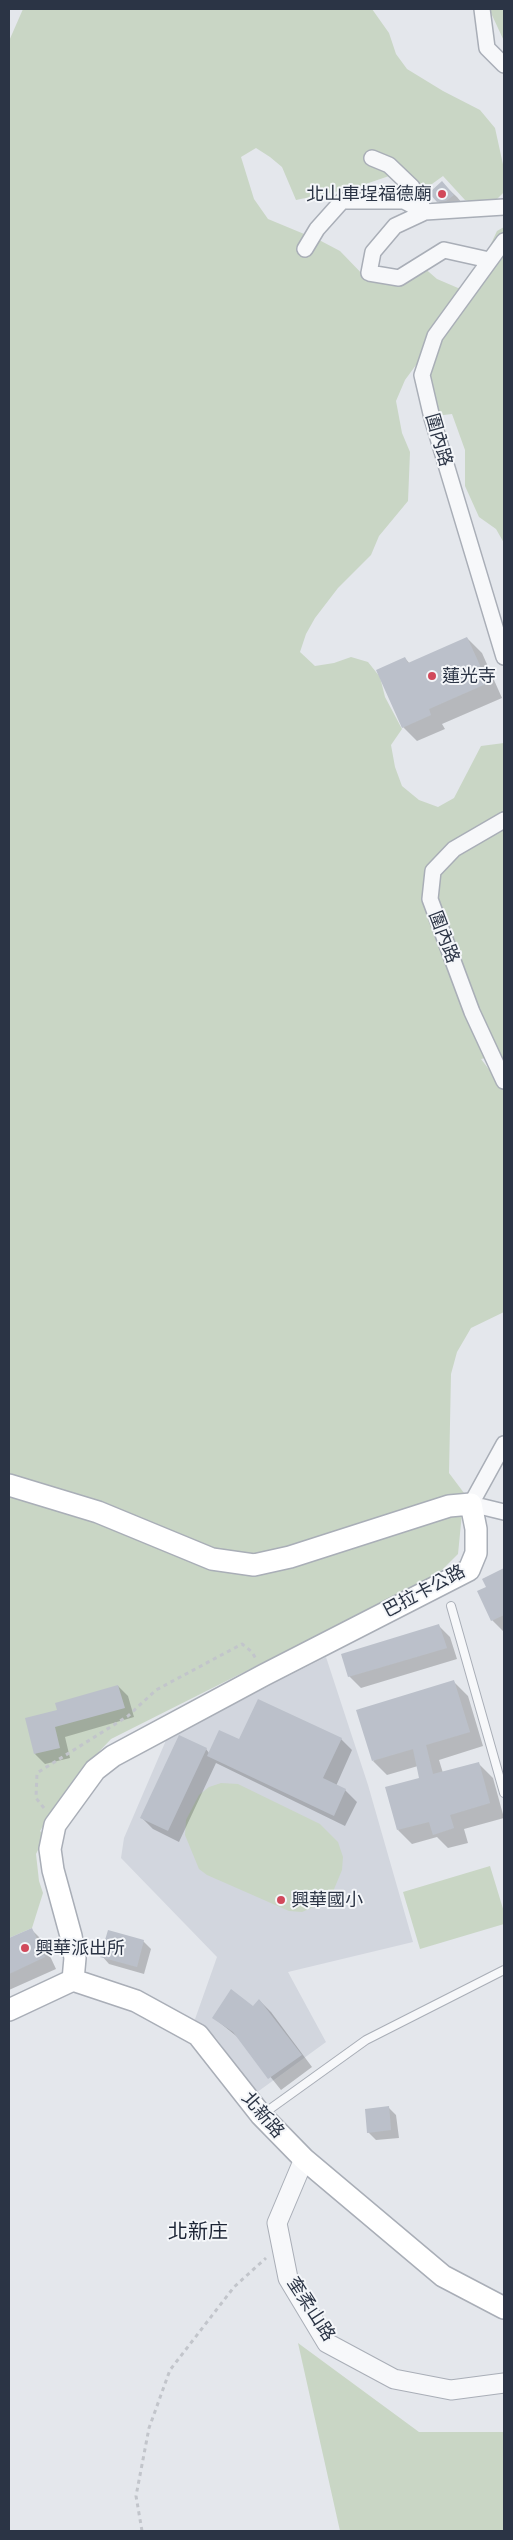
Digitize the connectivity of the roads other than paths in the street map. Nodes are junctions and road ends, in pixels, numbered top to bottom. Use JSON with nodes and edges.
{"nodes":[{"id":1,"x":482,"y":9,"type":"edge"},
{"id":2,"x":504,"y":65,"type":"edge"},
{"id":3,"x":372,"y":158,"type":"dead end"},
{"id":4,"x":504,"y":207,"type":"edge"},
{"id":5,"x":425,"y":212,"type":"junction"},
{"id":6,"x":504,"y":241,"type":"edge"},
{"id":7,"x":306,"y":248,"type":"dead end"},
{"id":8,"x":489,"y":260,"type":"junction"},
{"id":9,"x":504,"y":656,"type":"edge"},
{"id":10,"x":504,"y":820,"type":"edge"},
{"id":11,"x":504,"y":1081,"type":"edge"},
{"id":12,"x":504,"y":1444,"type":"edge"},
{"id":13,"x":9,"y":1485,"type":"edge"},
{"id":14,"x":471,"y":1504,"type":"junction"},
{"id":15,"x":504,"y":1512,"type":"edge"},
{"id":16,"x":451,"y":1606,"type":"dead end"},
{"id":17,"x":504,"y":1793,"type":"edge"},
{"id":18,"x":504,"y":1970,"type":"edge"},
{"id":19,"x":73,"y":1980,"type":"junction"},
{"id":20,"x":9,"y":2010,"type":"edge"},
{"id":21,"x":261,"y":2115,"type":"junction"},
{"id":22,"x":304,"y":2159,"type":"junction"},
{"id":23,"x":504,"y":2308,"type":"edge"},
{"id":24,"x":504,"y":2383,"type":"edge"}],
"edges":[{"from":1,"to":2,"type":"street"},
{"from":3,"to":5,"type":"street"},
{"from":4,"to":5,"type":"street"},
{"from":5,"to":7,"type":"street"},
{"from":5,"to":8,"type":"street"},
{"from":6,"to":8,"type":"street","name":"圍內路"},
{"from":8,"to":9,"type":"street","name":"圍內路"},
{"from":10,"to":11,"type":"street","name":"圍內路"},
{"from":12,"to":14,"type":"street"},
{"from":13,"to":14,"type":"main road"},
{"from":14,"to":15,"type":"street"},
{"from":14,"to":19,"type":"main road","name":"巴拉卡公路"},
{"from":16,"to":17,"type":"lane"},
{"from":18,"to":21,"type":"lane"},
{"from":19,"to":20,"type":"main road"},
{"from":19,"to":21,"type":"main road","name":"北新路"},
{"from":21,"to":22,"type":"main road","name":"北新路"},
{"from":22,"to":23,"type":"main road","name":"北新路"},
{"from":22,"to":24,"type":"street","name":"奎柔山路"}]}
